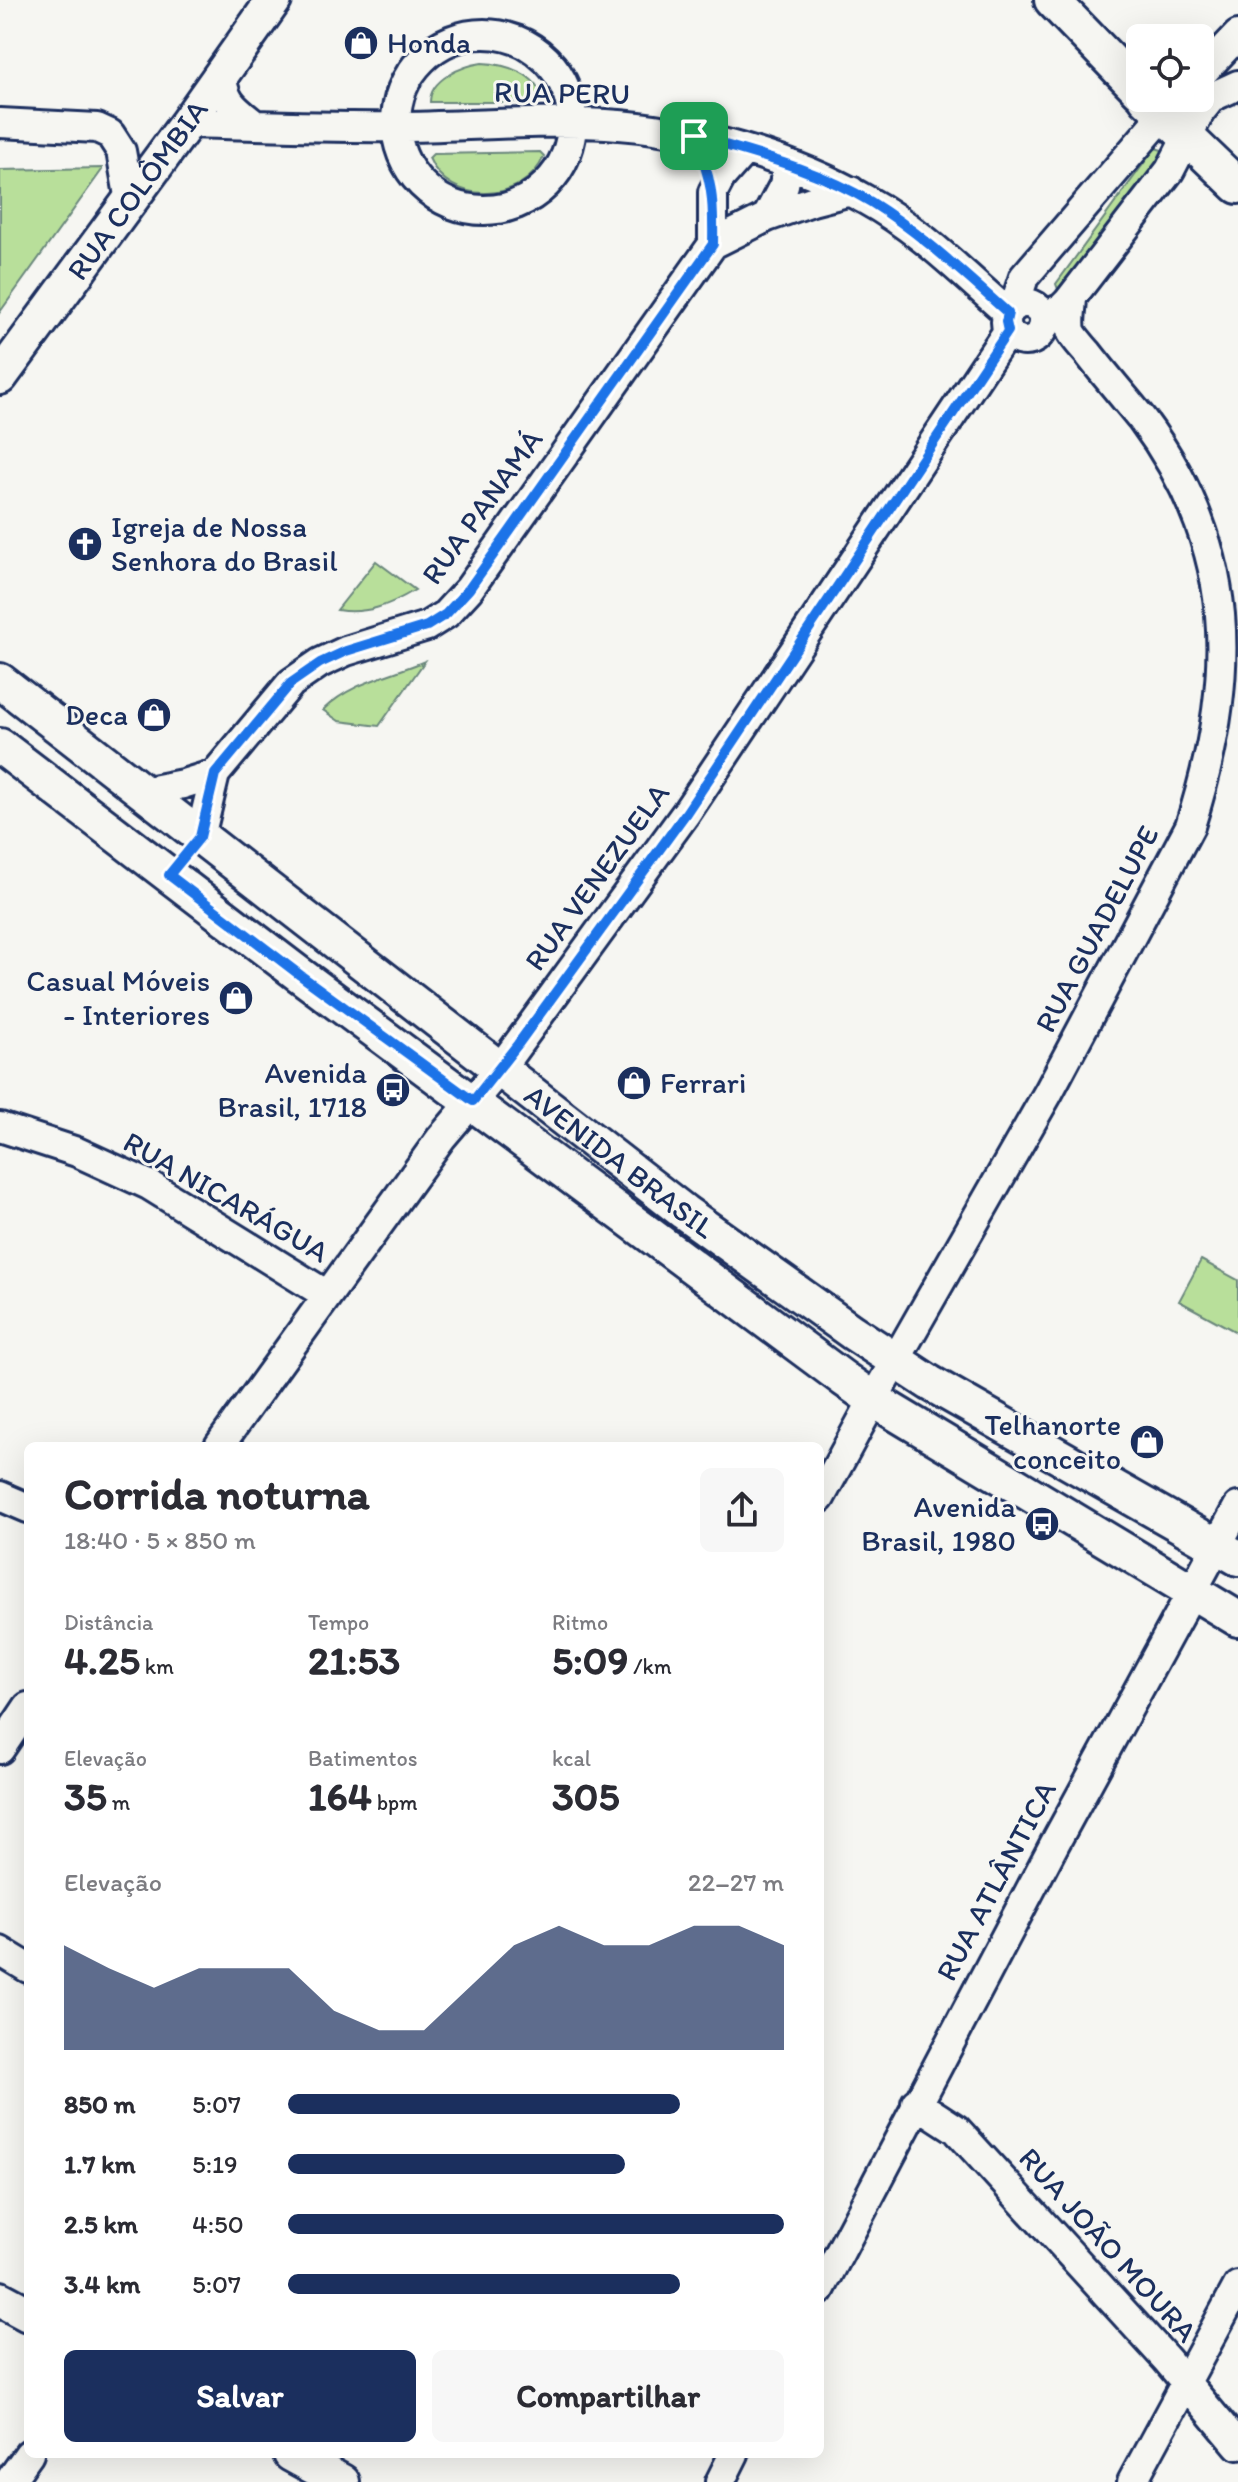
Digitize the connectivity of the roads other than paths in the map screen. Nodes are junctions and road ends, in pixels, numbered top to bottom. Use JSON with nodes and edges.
{"nodes":[{"id":1,"x":274,"y":0,"type":"edge"},
{"id":2,"x":1052,"y":0,"type":"edge"},
{"id":3,"x":1238,"y":35,"type":"edge"},
{"id":4,"x":1214,"y":60,"type":"edge"},
{"id":5,"x":1126,"y":72,"type":"edge"},
{"id":6,"x":222,"y":74,"type":"junction"},
{"id":7,"x":1238,"y":85,"type":"edge"},
{"id":8,"x":1214,"y":96,"type":"edge"},
{"id":9,"x":1160,"y":112,"type":"edge"},
{"id":10,"x":1163,"y":112,"type":"edge"},
{"id":11,"x":1167,"y":112,"type":"edge"},
{"id":12,"x":0,"y":123,"type":"edge"},
{"id":13,"x":187,"y":123,"type":"junction"},
{"id":14,"x":572,"y":124,"type":"junction"},
{"id":15,"x":255,"y":125,"type":"junction"},
{"id":16,"x":396,"y":127,"type":"junction"},
{"id":17,"x":694,"y":136,"type":"junction"},
{"id":18,"x":744,"y":151,"type":"junction"},
{"id":19,"x":788,"y":164,"type":"junction"},
{"id":20,"x":1238,"y":186,"type":"edge"},
{"id":21,"x":851,"y":191,"type":"junction"},
{"id":22,"x":713,"y":192,"type":"junction"},
{"id":23,"x":130,"y":201,"type":"junction"},
{"id":24,"x":767,"y":217,"type":"junction"},
{"id":25,"x":713,"y":244,"type":"junction"},
{"id":26,"x":1072,"y":297,"type":"junction"},
{"id":27,"x":1010,"y":317,"type":"junction"},
{"id":28,"x":1044,"y":320,"type":"junction"},
{"id":29,"x":1102,"y":371,"type":"junction"},
{"id":30,"x":0,"y":377,"type":"edge"},
{"id":31,"x":0,"y":681,"type":"edge"},
{"id":32,"x":0,"y":746,"type":"edge"},
{"id":33,"x":215,"y":774,"type":"junction"},
{"id":34,"x":142,"y":792,"type":"junction"},
{"id":35,"x":200,"y":837,"type":"junction"},
{"id":36,"x":169,"y":875,"type":"junction"},
{"id":37,"x":499,"y":1070,"type":"junction"},
{"id":38,"x":473,"y":1101,"type":"junction"},
{"id":39,"x":0,"y":1127,"type":"edge"},
{"id":40,"x":327,"y":1295,"type":"junction"},
{"id":41,"x":895,"y":1362,"type":"junction"},
{"id":42,"x":874,"y":1400,"type":"junction"},
{"id":43,"x":222,"y":1442,"type":"edge"},
{"id":44,"x":824,"y":1491,"type":"edge"},
{"id":45,"x":0,"y":1496,"type":"edge"},
{"id":46,"x":24,"y":1506,"type":"edge"},
{"id":47,"x":1238,"y":1507,"type":"edge"},
{"id":48,"x":1227,"y":1552,"type":"edge"},
{"id":49,"x":1192,"y":1592,"type":"junction"},
{"id":50,"x":1238,"y":1619,"type":"edge"},
{"id":51,"x":24,"y":1713,"type":"edge"},
{"id":52,"x":0,"y":1749,"type":"edge"},
{"id":53,"x":0,"y":1951,"type":"edge"},
{"id":54,"x":24,"y":1966,"type":"edge"},
{"id":55,"x":916,"y":2103,"type":"junction"},
{"id":56,"x":824,"y":2282,"type":"edge"},
{"id":57,"x":1238,"y":2286,"type":"edge"},
{"id":58,"x":0,"y":2299,"type":"edge"},
{"id":59,"x":24,"y":2312,"type":"edge"},
{"id":60,"x":1186,"y":2382,"type":"junction"},
{"id":61,"x":1238,"y":2445,"type":"edge"},
{"id":62,"x":26,"y":2458,"type":"edge"},
{"id":63,"x":298,"y":2458,"type":"edge"},
{"id":64,"x":732,"y":2458,"type":"edge"},
{"id":65,"x":9,"y":2482,"type":"edge"},
{"id":66,"x":342,"y":2482,"type":"edge"},
{"id":67,"x":720,"y":2482,"type":"edge"},
{"id":68,"x":1132,"y":2482,"type":"edge"}],
"edges":[{"from":1,"to":6,"type":"main road","name":"RUA COLÔMBIA"},
{"from":2,"to":5,"type":"main road"},
{"from":3,"to":4,"type":"street"},
{"from":6,"to":13,"type":"main road","name":"RUA COLÔMBIA"},
{"from":6,"to":15,"type":"street"},
{"from":7,"to":8,"type":"street"},
{"from":9,"to":27,"type":"street","name":"RUA VENEZUELA"},
{"from":10,"to":26,"type":"street"},
{"from":11,"to":20,"type":"main road"},
{"from":12,"to":23,"type":"street"},
{"from":13,"to":15,"type":"street","name":"RUA PERU"},
{"from":13,"to":23,"type":"main road","name":"RUA COLÔMBIA"},
{"from":14,"to":16,"type":"street","name":"RUA PERU"},
{"from":14,"to":16,"type":"street"},
{"from":14,"to":16,"type":"street"},
{"from":14,"to":17,"type":"street","name":"RUA PERU"},
{"from":15,"to":16,"type":"street","name":"RUA PERU"},
{"from":17,"to":18,"type":"street","name":"RUA PERU"},
{"from":17,"to":22,"type":"street"},
{"from":18,"to":19,"type":"street","name":"RUA PERU"},
{"from":18,"to":22,"type":"street"},
{"from":19,"to":21,"type":"street","name":"RUA PERU"},
{"from":19,"to":24,"type":"street"},
{"from":21,"to":24,"type":"street","name":"RUA PANAMÁ"},
{"from":21,"to":27,"type":"street","name":"RUA PERU"},
{"from":22,"to":25,"type":"street"},
{"from":23,"to":30,"type":"main road","name":"RUA COLÔMBIA"},
{"from":24,"to":25,"type":"street","name":"RUA PANAMÁ"},
{"from":25,"to":33,"type":"street","name":"RUA PANAMÁ"},
{"from":26,"to":28,"type":"street"},
{"from":26,"to":29,"type":"street","name":"RUA GUADELUPE"},
{"from":27,"to":28,"type":"street"},
{"from":27,"to":37,"type":"street","name":"RUA VENEZUELA"},
{"from":28,"to":29,"type":"street","name":"RUA GUADELUPE"},
{"from":29,"to":41,"type":"street","name":"RUA GUADELUPE"},
{"from":31,"to":34,"type":"main road","name":"AVENIDA BRASIL"},
{"from":32,"to":36,"type":"main road","name":"AVENIDA BRASIL"},
{"from":33,"to":34,"type":"street"},
{"from":33,"to":35,"type":"street","name":"RUA PANAMÁ"},
{"from":34,"to":35,"type":"main road","name":"AVENIDA BRASIL"},
{"from":35,"to":36,"type":"main road"},
{"from":35,"to":37,"type":"main road","name":"AVENIDA BRASIL"},
{"from":36,"to":38,"type":"main road","name":"AVENIDA BRASIL"},
{"from":37,"to":38,"type":"street","name":"RUA VENEZUELA"},
{"from":37,"to":41,"type":"main road","name":"AVENIDA BRASIL"},
{"from":38,"to":40,"type":"street","name":"RUA VENEZUELA"},
{"from":38,"to":42,"type":"main road","name":"AVENIDA BRASIL"},
{"from":39,"to":40,"type":"street","name":"RUA NICARÁGUA"},
{"from":40,"to":43,"type":"street","name":"RUA VENEZUELA"},
{"from":41,"to":42,"type":"street","name":"RUA GUADELUPE"},
{"from":41,"to":48,"type":"main road","name":"AVENIDA BRASIL"},
{"from":42,"to":44,"type":"street","name":"RUA GUADELUPE"},
{"from":42,"to":49,"type":"main road","name":"AVENIDA BRASIL"},
{"from":45,"to":46,"type":"street"},
{"from":47,"to":48,"type":"street","name":"RUA ATLÂNTICA"},
{"from":48,"to":49,"type":"street","name":"RUA ATLÂNTICA"},
{"from":49,"to":50,"type":"main road","name":"AVENIDA BRASIL"},
{"from":49,"to":55,"type":"street","name":"RUA ATLÂNTICA"},
{"from":51,"to":52,"type":"street"},
{"from":53,"to":54,"type":"street"},
{"from":55,"to":56,"type":"street","name":"RUA ATLÂNTICA"},
{"from":55,"to":60,"type":"street","name":"RUA JOÃO MOURA"},
{"from":57,"to":60,"type":"street"},
{"from":58,"to":59,"type":"main road"},
{"from":60,"to":61,"type":"street","name":"RUA JOÃO MOURA"},
{"from":60,"to":68,"type":"street"},
{"from":62,"to":65,"type":"street"},
{"from":63,"to":66,"type":"main road"},
{"from":64,"to":67,"type":"street"}]}
